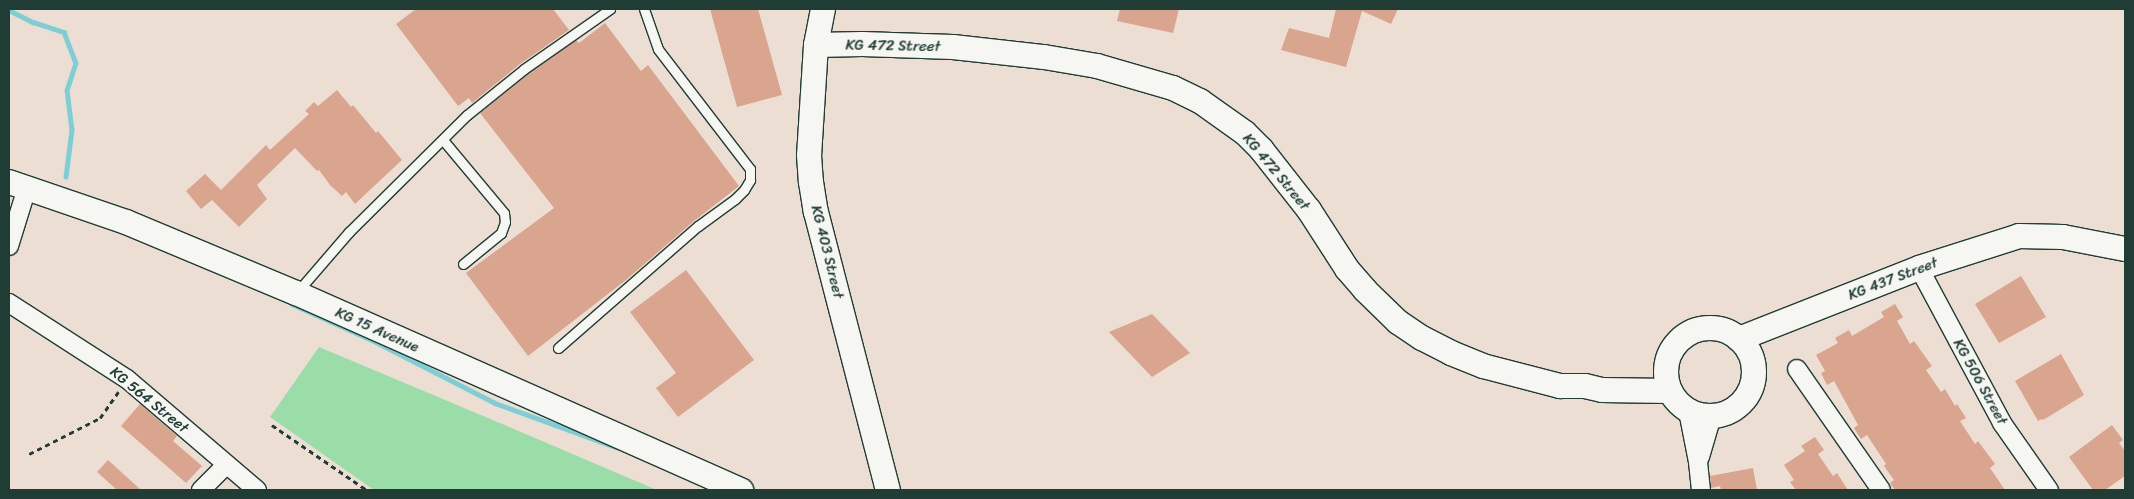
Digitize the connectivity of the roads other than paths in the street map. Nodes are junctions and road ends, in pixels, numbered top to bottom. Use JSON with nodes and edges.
{"nodes":[{"id":1,"x":610,"y":9,"type":"edge"},
{"id":2,"x":644,"y":9,"type":"edge"},
{"id":3,"x":823,"y":9,"type":"edge"},
{"id":4,"x":816,"y":45,"type":"junction"},
{"id":5,"x":442,"y":140,"type":"junction"},
{"id":6,"x":18,"y":185,"type":"edge"},
{"id":7,"x":9,"y":246,"type":"edge"},
{"id":8,"x":2125,"y":249,"type":"edge"},
{"id":9,"x":463,"y":264,"type":"dead end"},
{"id":10,"x":1919,"y":268,"type":"junction"},
{"id":11,"x":296,"y":294,"type":"junction"},
{"id":12,"x":9,"y":303,"type":"edge"},
{"id":13,"x":1769,"y":329,"type":"junction"},
{"id":14,"x":1738,"y":339,"type":"junction"},
{"id":15,"x":558,"y":348,"type":"dead end"},
{"id":16,"x":1752,"y":360,"type":"junction"},
{"id":17,"x":1665,"y":367,"type":"junction"},
{"id":18,"x":1797,"y":369,"type":"dead end"},
{"id":19,"x":1626,"y":389,"type":"junction"},
{"id":20,"x":1669,"y":391,"type":"junction"},
{"id":21,"x":1688,"y":411,"type":"junction"},
{"id":22,"x":1712,"y":416,"type":"junction"},
{"id":23,"x":1698,"y":462,"type":"junction"},
{"id":24,"x":226,"y":465,"type":"junction"},
{"id":25,"x":201,"y":490,"type":"edge"},
{"id":26,"x":257,"y":490,"type":"edge"},
{"id":27,"x":741,"y":490,"type":"edge"},
{"id":28,"x":888,"y":490,"type":"edge"},
{"id":29,"x":1701,"y":490,"type":"edge"},
{"id":30,"x":1881,"y":490,"type":"edge"},
{"id":31,"x":2049,"y":490,"type":"edge"}],
"edges":[{"from":1,"to":5,"type":"lane"},
{"from":2,"to":15,"type":"lane"},
{"from":3,"to":4,"type":"main road","name":"KG 403 Street"},
{"from":4,"to":19,"type":"main road","name":"KG 472 Street"},
{"from":4,"to":28,"type":"main road","name":"KG 403 Street"},
{"from":5,"to":9,"type":"lane"},
{"from":5,"to":11,"type":"lane"},
{"from":6,"to":7,"type":"street"},
{"from":6,"to":11,"type":"main road","name":"KG 15 Avenue"},
{"from":8,"to":10,"type":"main road","name":"KG 437 Street"},
{"from":10,"to":13,"type":"main road","name":"KG 437 Street"},
{"from":10,"to":31,"type":"street","name":"KG 506 Street"},
{"from":11,"to":27,"type":"main road","name":"KG 15 Avenue"},
{"from":12,"to":24,"type":"street","name":"KG 564 Street"},
{"from":13,"to":14,"type":"main road","name":"KG 437 Street"},
{"from":13,"to":16,"type":"main road"},
{"from":14,"to":16,"type":"main road"},
{"from":14,"to":17,"type":"main road"},
{"from":16,"to":22,"type":"main road"},
{"from":17,"to":19,"type":"main road","name":"KG 472 Street"},
{"from":17,"to":20,"type":"main road"},
{"from":18,"to":30,"type":"street"},
{"from":19,"to":20,"type":"main road","name":"KG 472 Street"},
{"from":20,"to":21,"type":"main road"},
{"from":21,"to":22,"type":"main road"},
{"from":21,"to":23,"type":"street"},
{"from":22,"to":23,"type":"street"},
{"from":23,"to":29,"type":"street"},
{"from":24,"to":25,"type":"street"},
{"from":24,"to":26,"type":"street","name":"KG 564 Street"}]}
